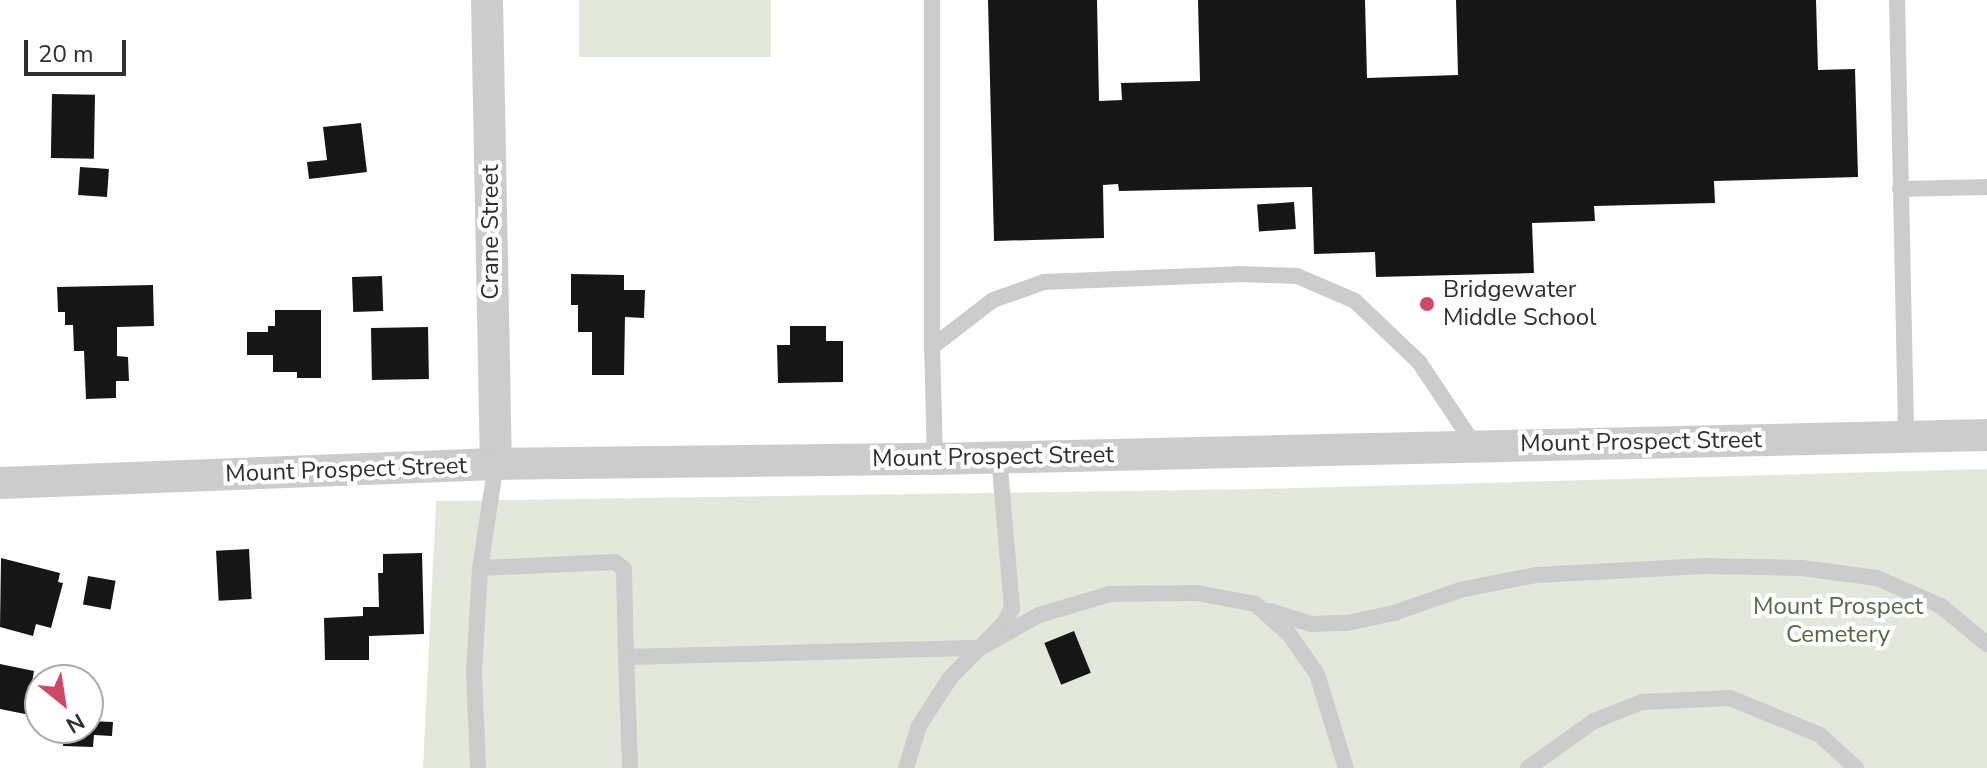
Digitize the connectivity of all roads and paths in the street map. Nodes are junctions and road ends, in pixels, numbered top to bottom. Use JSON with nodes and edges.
{"nodes":[{"id":1,"x":487,"y":0,"type":"edge"},
{"id":2,"x":932,"y":0,"type":"edge"},
{"id":3,"x":1897,"y":0,"type":"edge"},
{"id":4,"x":1987,"y":187,"type":"edge"},
{"id":5,"x":1900,"y":189,"type":"junction"},
{"id":6,"x":932,"y":347,"type":"junction"},
{"id":7,"x":1987,"y":435,"type":"edge"},
{"id":8,"x":1906,"y":436,"type":"junction"},
{"id":9,"x":1475,"y":446,"type":"junction"},
{"id":10,"x":999,"y":457,"type":"junction"},
{"id":11,"x":935,"y":459,"type":"junction"},
{"id":12,"x":496,"y":464,"type":"junction"},
{"id":13,"x":0,"y":483,"type":"edge"},
{"id":14,"x":480,"y":568,"type":"junction"},
{"id":15,"x":1255,"y":604,"type":"junction"},
{"id":16,"x":1987,"y":644,"type":"edge"},
{"id":17,"x":980,"y":648,"type":"junction"},
{"id":18,"x":626,"y":657,"type":"junction"},
{"id":19,"x":478,"y":768,"type":"edge"},
{"id":20,"x":630,"y":768,"type":"edge"},
{"id":21,"x":906,"y":768,"type":"edge"},
{"id":22,"x":1346,"y":768,"type":"edge"},
{"id":23,"x":1528,"y":768,"type":"edge"},
{"id":24,"x":1856,"y":768,"type":"edge"}],
"edges":[{"from":1,"to":12,"type":"street","name":"Crane Street"},
{"from":2,"to":6,"type":"lane"},
{"from":3,"to":5,"type":"lane"},
{"from":4,"to":5,"type":"lane"},
{"from":5,"to":8,"type":"lane"},
{"from":6,"to":9,"type":"lane"},
{"from":6,"to":11,"type":"lane"},
{"from":7,"to":8,"type":"street","name":"Mount Prospect Street"},
{"from":8,"to":9,"type":"street","name":"Mount Prospect Street"},
{"from":9,"to":10,"type":"street","name":"Mount Prospect Street"},
{"from":10,"to":11,"type":"street","name":"Mount Prospect Street"},
{"from":10,"to":17,"type":"lane"},
{"from":11,"to":12,"type":"street","name":"Mount Prospect Street"},
{"from":12,"to":13,"type":"street","name":"Mount Prospect Street"},
{"from":12,"to":14,"type":"lane"},
{"from":14,"to":18,"type":"lane"},
{"from":14,"to":19,"type":"lane"},
{"from":15,"to":16,"type":"lane"},
{"from":15,"to":17,"type":"lane"},
{"from":15,"to":22,"type":"lane"},
{"from":17,"to":18,"type":"lane"},
{"from":17,"to":21,"type":"lane"},
{"from":18,"to":20,"type":"lane"},
{"from":23,"to":24,"type":"lane"}]}
